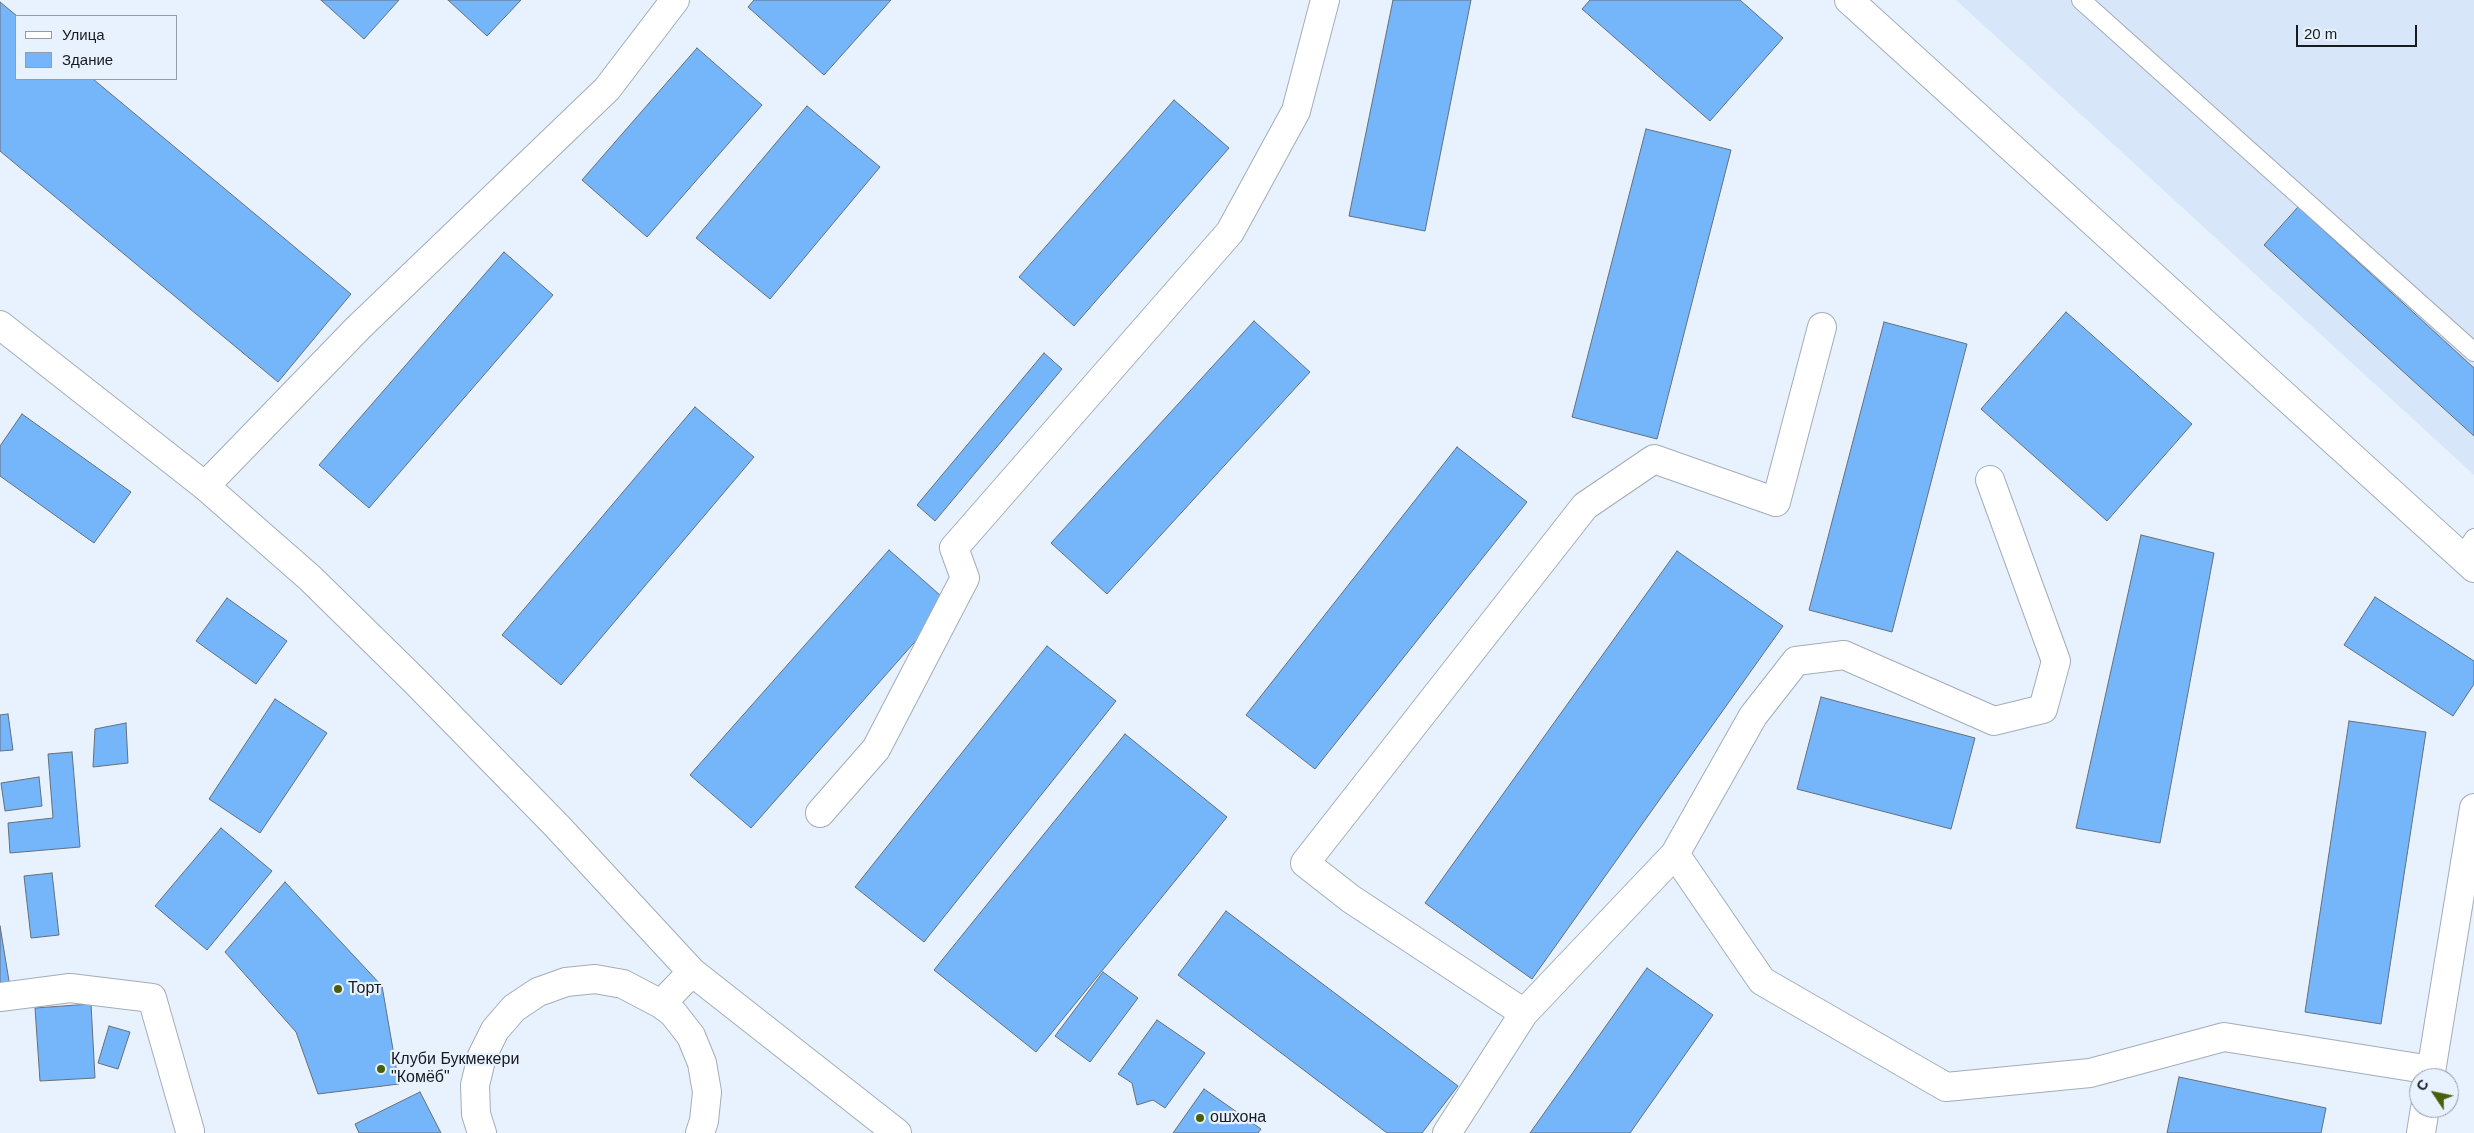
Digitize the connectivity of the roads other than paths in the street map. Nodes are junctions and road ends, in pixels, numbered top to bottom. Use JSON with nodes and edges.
{"nodes":[{"id":1,"x":674,"y":0,"type":"edge"},
{"id":2,"x":1325,"y":0,"type":"edge"},
{"id":3,"x":1849,"y":0,"type":"edge"},
{"id":4,"x":2081,"y":0,"type":"edge"},
{"id":5,"x":0,"y":325,"type":"edge"},
{"id":6,"x":1822,"y":327,"type":"dead end"},
{"id":7,"x":2474,"y":352,"type":"edge"},
{"id":8,"x":1990,"y":480,"type":"dead end"},
{"id":9,"x":205,"y":486,"type":"junction"},
{"id":10,"x":2470,"y":554,"type":"edge"},
{"id":11,"x":2474,"y":808,"type":"edge"},
{"id":12,"x":820,"y":813,"type":"dead end"},
{"id":13,"x":1675,"y":854,"type":"junction"},
{"id":14,"x":692,"y":972,"type":"junction"},
{"id":15,"x":0,"y":996,"type":"edge"},
{"id":16,"x":661,"y":1004,"type":"junction"},
{"id":17,"x":1524,"y":1013,"type":"junction"},
{"id":18,"x":2431,"y":1068,"type":"edge"},
{"id":19,"x":2409,"y":1070,"type":"edge"},
{"id":20,"x":2423,"y":1118,"type":"edge"},
{"id":21,"x":190,"y":1131,"type":"dead end"},
{"id":22,"x":482,"y":1133,"type":"edge"},
{"id":23,"x":700,"y":1133,"type":"edge"},
{"id":24,"x":897,"y":1133,"type":"edge"},
{"id":25,"x":1447,"y":1133,"type":"edge"},
{"id":26,"x":2421,"y":1133,"type":"edge"}],
"edges":[{"from":1,"to":9,"type":"street"},
{"from":2,"to":12,"type":"street"},
{"from":3,"to":10,"type":"street"},
{"from":4,"to":7,"type":"lane"},
{"from":5,"to":9,"type":"street"},
{"from":6,"to":17,"type":"street"},
{"from":8,"to":13,"type":"street"},
{"from":9,"to":14,"type":"street"},
{"from":11,"to":18,"type":"street"},
{"from":13,"to":17,"type":"street"},
{"from":13,"to":19,"type":"street"},
{"from":14,"to":16,"type":"street"},
{"from":14,"to":24,"type":"street"},
{"from":15,"to":21,"type":"street"},
{"from":16,"to":22,"type":"street"},
{"from":16,"to":23,"type":"street"},
{"from":17,"to":25,"type":"street"},
{"from":20,"to":26,"type":"street"}]}
